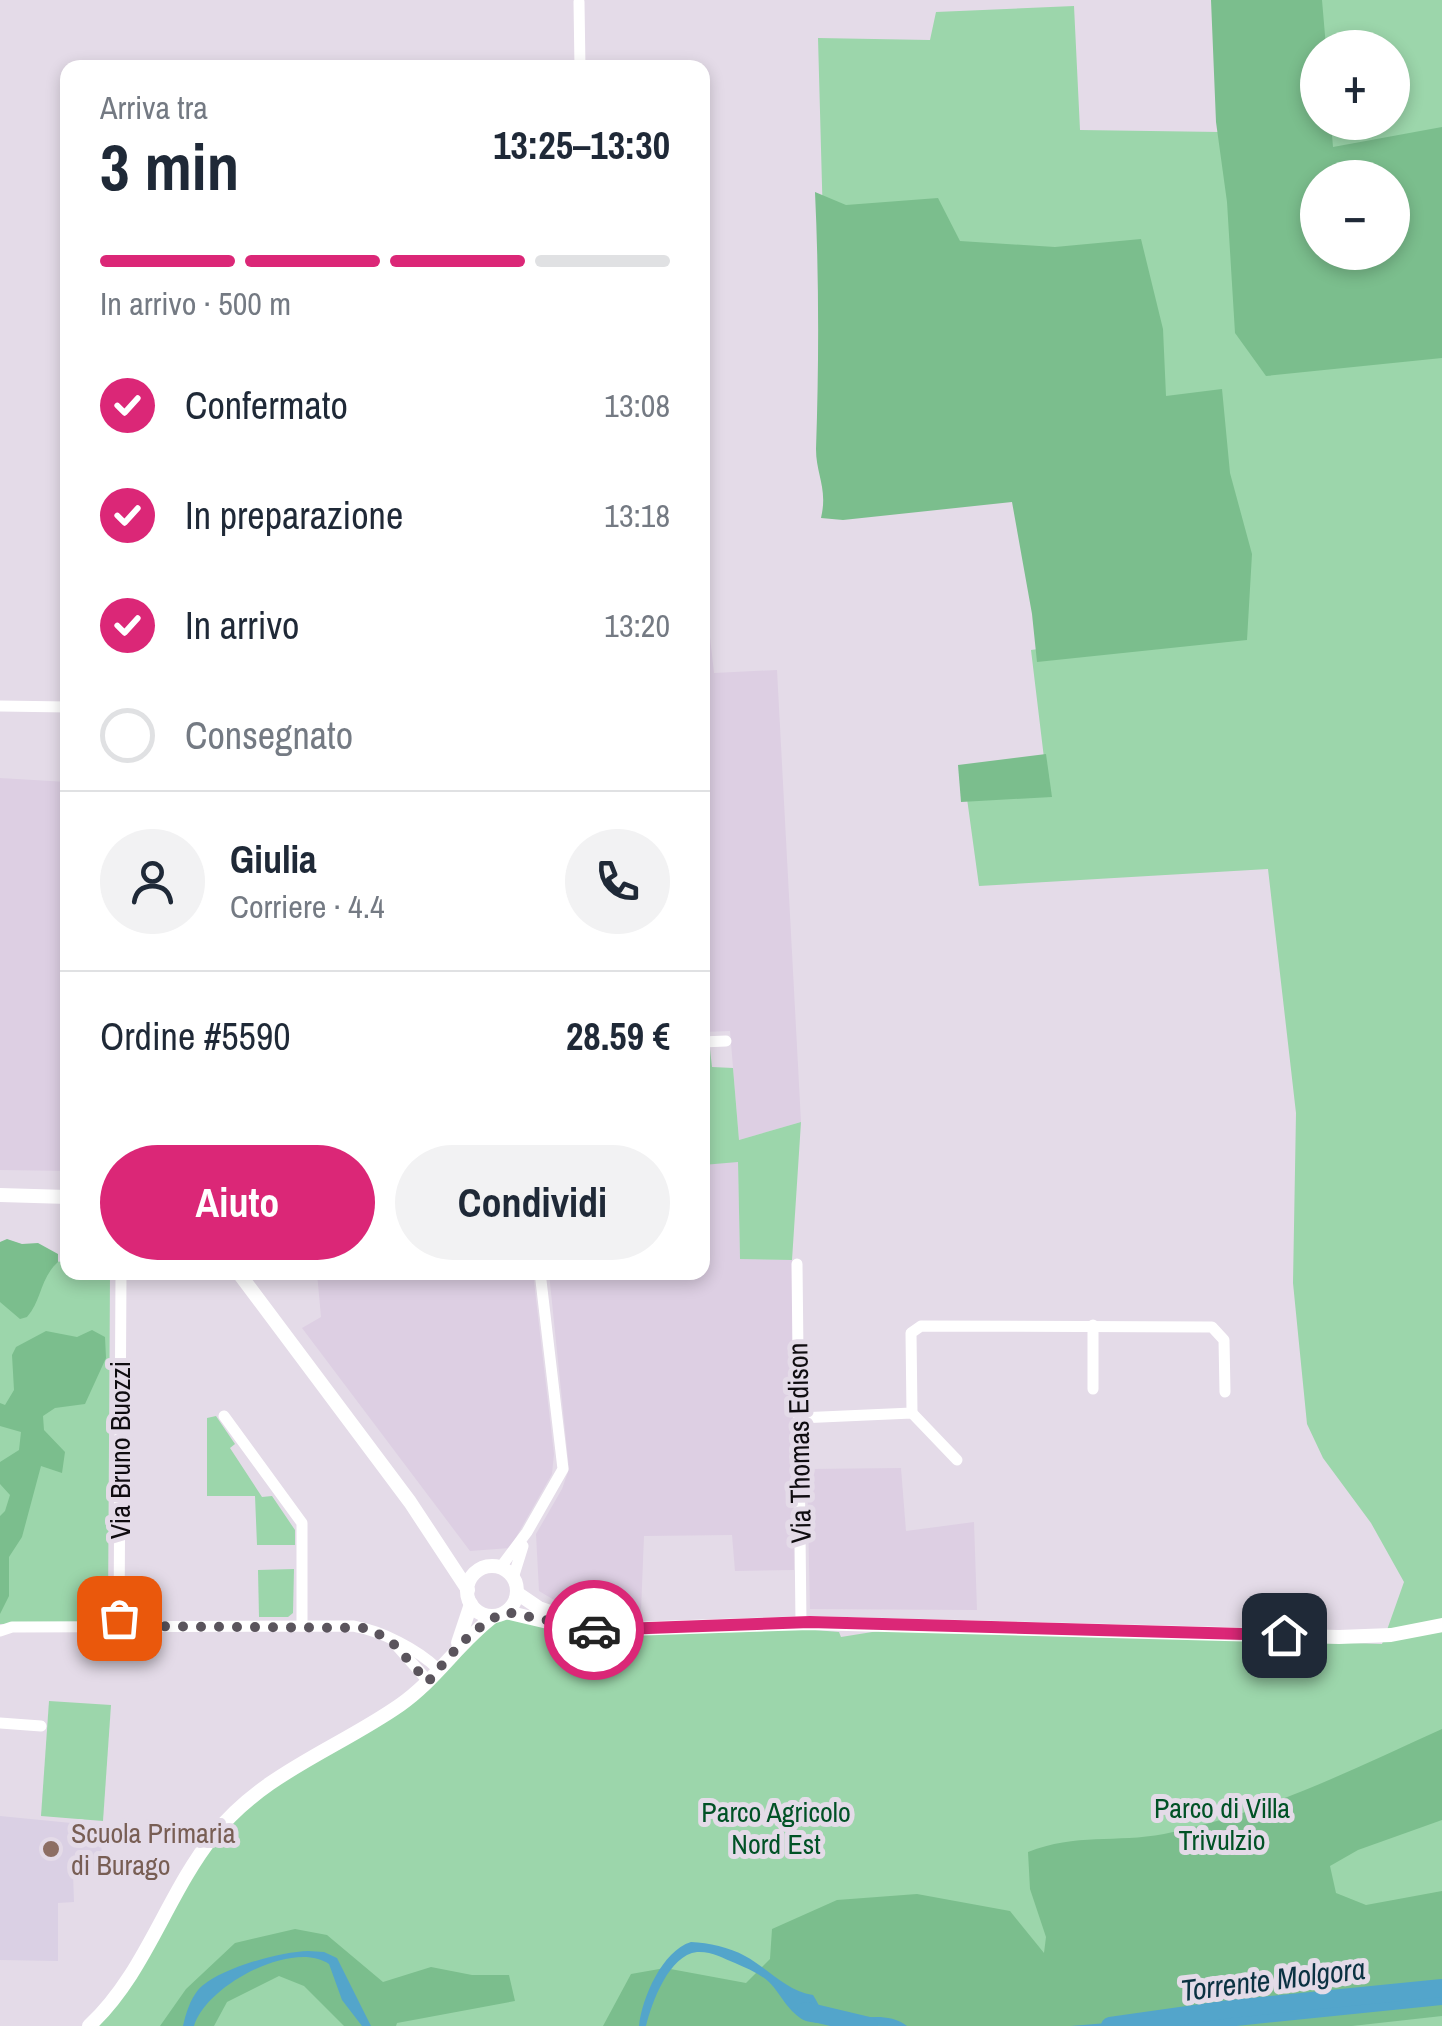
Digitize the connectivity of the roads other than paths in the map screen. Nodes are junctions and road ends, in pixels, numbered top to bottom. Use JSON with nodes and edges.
{"nodes":[{"id":1,"x":579,"y":2,"type":"edge"},
{"id":2,"x":580,"y":60,"type":"edge"},
{"id":3,"x":0,"y":706,"type":"edge"},
{"id":4,"x":60,"y":708,"type":"edge"},
{"id":5,"x":726,"y":1041,"type":"dead end"},
{"id":6,"x":710,"y":1042,"type":"edge"},
{"id":7,"x":0,"y":1195,"type":"edge"},
{"id":8,"x":60,"y":1197,"type":"edge"},
{"id":9,"x":797,"y":1264,"type":"dead end"},
{"id":10,"x":121,"y":1280,"type":"edge"},
{"id":11,"x":244,"y":1280,"type":"edge"},
{"id":12,"x":541,"y":1280,"type":"edge"},
{"id":13,"x":1094,"y":1325,"type":"junction"},
{"id":14,"x":1093,"y":1388,"type":"dead end"},
{"id":15,"x":1224,"y":1392,"type":"dead end"},
{"id":16,"x":912,"y":1414,"type":"junction"},
{"id":17,"x":224,"y":1416,"type":"dead end"},
{"id":18,"x":799,"y":1418,"type":"junction"},
{"id":19,"x":958,"y":1460,"type":"dead end"},
{"id":20,"x":410,"y":1502,"type":"junction"},
{"id":21,"x":528,"y":1532,"type":"junction"},
{"id":22,"x":483,"y":1568,"type":"junction"},
{"id":23,"x":500,"y":1568,"type":"junction"},
{"id":24,"x":515,"y":1586,"type":"junction"},
{"id":25,"x":469,"y":1597,"type":"junction"},
{"id":26,"x":500,"y":1614,"type":"junction"},
{"id":27,"x":801,"y":1623,"type":"junction"},
{"id":28,"x":1442,"y":1625,"type":"edge"},
{"id":29,"x":119,"y":1626,"type":"junction"},
{"id":30,"x":302,"y":1626,"type":"junction"},
{"id":31,"x":640,"y":1627,"type":"junction"},
{"id":32,"x":0,"y":1632,"type":"edge"},
{"id":33,"x":452,"y":1652,"type":"junction"},
{"id":34,"x":433,"y":1675,"type":"junction"},
{"id":35,"x":0,"y":1723,"type":"edge"},
{"id":36,"x":41,"y":1726,"type":"dead end"},
{"id":37,"x":89,"y":2026,"type":"edge"}],
"edges":[{"from":1,"to":2,"type":"street"},
{"from":3,"to":4,"type":"street"},
{"from":5,"to":6,"type":"street"},
{"from":7,"to":8,"type":"street"},
{"from":9,"to":18,"type":"street","name":"Via Thomas Edison"},
{"from":10,"to":29,"type":"street","name":"Via Bruno Buozzi"},
{"from":11,"to":20,"type":"street"},
{"from":12,"to":21,"type":"street"},
{"from":13,"to":14,"type":"street"},
{"from":13,"to":15,"type":"street"},
{"from":13,"to":16,"type":"street"},
{"from":16,"to":18,"type":"street"},
{"from":16,"to":19,"type":"street"},
{"from":17,"to":30,"type":"street"},
{"from":18,"to":27,"type":"street","name":"Via Thomas Edison"},
{"from":20,"to":22,"type":"street"},
{"from":20,"to":25,"type":"street"},
{"from":21,"to":23,"type":"street"},
{"from":21,"to":24,"type":"street"},
{"from":22,"to":23,"type":"street"},
{"from":22,"to":25,"type":"street"},
{"from":23,"to":24,"type":"street"},
{"from":24,"to":26,"type":"street"},
{"from":24,"to":31,"type":"street"},
{"from":25,"to":26,"type":"street"},
{"from":25,"to":33,"type":"street"},
{"from":26,"to":31,"type":"street"},
{"from":26,"to":33,"type":"street"},
{"from":27,"to":28,"type":"street"},
{"from":27,"to":31,"type":"street"},
{"from":29,"to":30,"type":"street"},
{"from":29,"to":32,"type":"street"},
{"from":30,"to":34,"type":"street"},
{"from":33,"to":34,"type":"street"},
{"from":34,"to":37,"type":"street"},
{"from":35,"to":36,"type":"street"}]}
